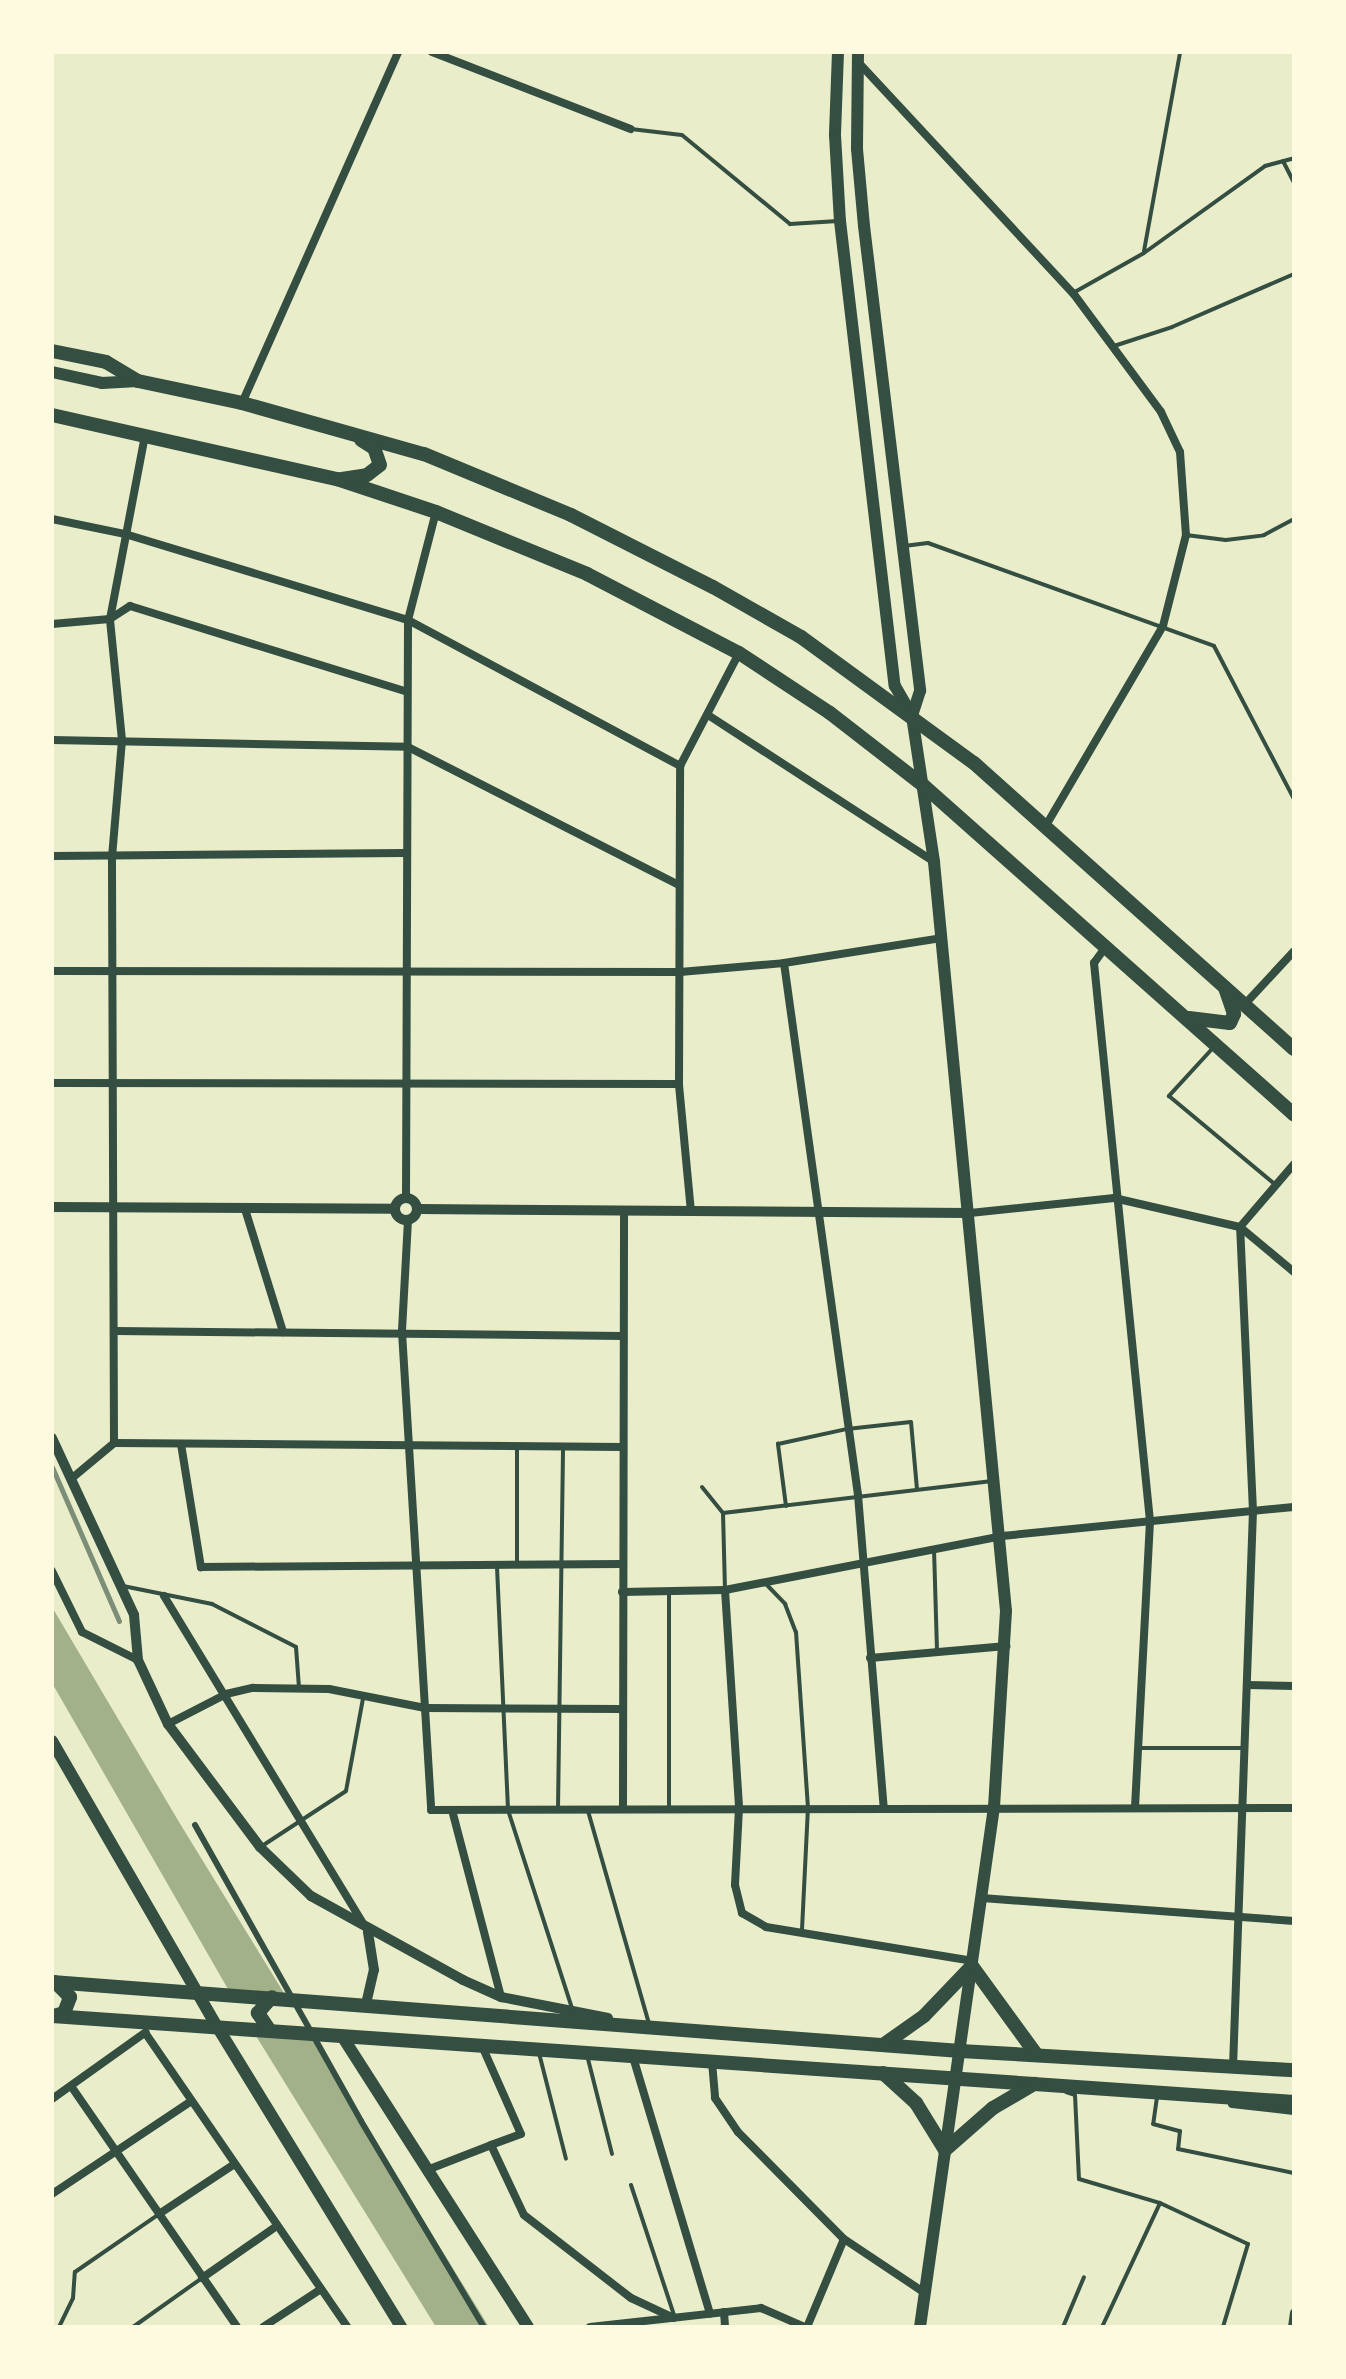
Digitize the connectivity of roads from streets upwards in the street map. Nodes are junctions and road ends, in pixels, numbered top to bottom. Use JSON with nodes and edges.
{"nodes":[{"id":1,"x":398,"y":52,"type":"edge"},
{"id":2,"x":432,"y":52,"type":"edge"},
{"id":3,"x":838,"y":52,"type":"edge"},
{"id":4,"x":858,"y":57,"type":"edge"},
{"id":5,"x":631,"y":129,"type":"road end"},
{"id":6,"x":52,"y":351,"type":"edge"},
{"id":7,"x":52,"y":372,"type":"edge"},
{"id":8,"x":138,"y":381,"type":"junction"},
{"id":9,"x":242,"y":403,"type":"junction"},
{"id":10,"x":52,"y":415,"type":"edge"},
{"id":11,"x":344,"y":430,"type":"junction"},
{"id":12,"x":145,"y":434,"type":"junction"},
{"id":13,"x":337,"y":479,"type":"junction"},
{"id":14,"x":436,"y":512,"type":"junction"},
{"id":15,"x":52,"y":519,"type":"edge"},
{"id":16,"x":125,"y":534,"type":"junction"},
{"id":17,"x":110,"y":619,"type":"junction"},
{"id":18,"x":408,"y":620,"type":"junction"},
{"id":19,"x":52,"y":624,"type":"edge"},
{"id":20,"x":739,"y":653,"type":"junction"},
{"id":21,"x":407,"y":692,"type":"junction"},
{"id":22,"x":708,"y":715,"type":"junction"},
{"id":23,"x":912,"y":716,"type":"junction"},
{"id":24,"x":52,"y":740,"type":"edge"},
{"id":25,"x":122,"y":740,"type":"junction"},
{"id":26,"x":408,"y":747,"type":"junction"},
{"id":27,"x":680,"y":766,"type":"junction"},
{"id":28,"x":924,"y":786,"type":"junction"},
{"id":29,"x":1047,"y":824,"type":"junction"},
{"id":30,"x":404,"y":853,"type":"junction"},
{"id":31,"x":52,"y":856,"type":"edge"},
{"id":32,"x":112,"y":857,"type":"junction"},
{"id":33,"x":934,"y":862,"type":"junction"},
{"id":34,"x":679,"y":885,"type":"junction"},
{"id":35,"x":941,"y":938,"type":"junction"},
{"id":36,"x":1107,"y":945,"type":"junction"},
{"id":37,"x":1294,"y":951,"type":"edge"},
{"id":38,"x":784,"y":963,"type":"junction"},
{"id":39,"x":406,"y":969,"type":"junction"},
{"id":40,"x":52,"y":971,"type":"edge"},
{"id":41,"x":113,"y":971,"type":"junction"},
{"id":42,"x":680,"y":972,"type":"junction"},
{"id":43,"x":1223,"y":984,"type":"junction"},
{"id":44,"x":1245,"y":1004,"type":"junction"},
{"id":45,"x":1188,"y":1018,"type":"junction"},
{"id":46,"x":1294,"y":1049,"type":"edge"},
{"id":47,"x":52,"y":1083,"type":"edge"},
{"id":48,"x":114,"y":1084,"type":"junction"},
{"id":49,"x":679,"y":1084,"type":"junction"},
{"id":50,"x":408,"y":1086,"type":"junction"},
{"id":51,"x":1294,"y":1115,"type":"edge"},
{"id":52,"x":1294,"y":1164,"type":"edge"},
{"id":53,"x":406,"y":1198,"type":"junction"},
{"id":54,"x":1114,"y":1198,"type":"junction"},
{"id":55,"x":52,"y":1207,"type":"edge"},
{"id":56,"x":116,"y":1208,"type":"junction"},
{"id":57,"x":245,"y":1209,"type":"junction"},
{"id":58,"x":395,"y":1209,"type":"junction"},
{"id":59,"x":418,"y":1209,"type":"junction"},
{"id":60,"x":821,"y":1211,"type":"junction"},
{"id":61,"x":691,"y":1212,"type":"junction"},
{"id":62,"x":970,"y":1213,"type":"junction"},
{"id":63,"x":624,"y":1214,"type":"junction"},
{"id":64,"x":408,"y":1220,"type":"junction"},
{"id":65,"x":1240,"y":1227,"type":"junction"},
{"id":66,"x":1294,"y":1272,"type":"edge"},
{"id":67,"x":115,"y":1331,"type":"junction"},
{"id":68,"x":283,"y":1332,"type":"junction"},
{"id":69,"x":402,"y":1332,"type":"junction"},
{"id":70,"x":623,"y":1336,"type":"junction"},
{"id":71,"x":52,"y":1438,"type":"edge"},
{"id":72,"x":114,"y":1443,"type":"junction"},
{"id":73,"x":181,"y":1444,"type":"junction"},
{"id":74,"x":409,"y":1446,"type":"junction"},
{"id":75,"x":622,"y":1447,"type":"junction"},
{"id":76,"x":71,"y":1479,"type":"junction"},
{"id":77,"x":1294,"y":1507,"type":"edge"},
{"id":78,"x":1253,"y":1511,"type":"junction"},
{"id":79,"x":1150,"y":1521,"type":"junction"},
{"id":80,"x":1002,"y":1536,"type":"junction"},
{"id":81,"x":865,"y":1562,"type":"junction"},
{"id":82,"x":622,"y":1564,"type":"junction"},
{"id":83,"x":419,"y":1569,"type":"junction"},
{"id":84,"x":52,"y":1571,"type":"edge"},
{"id":85,"x":725,"y":1590,"type":"junction"},
{"id":86,"x":622,"y":1592,"type":"junction"},
{"id":87,"x":164,"y":1596,"type":"road end"},
{"id":88,"x":1006,"y":1646,"type":"junction"},
{"id":89,"x":870,"y":1658,"type":"junction"},
{"id":90,"x":138,"y":1660,"type":"junction"},
{"id":91,"x":1247,"y":1685,"type":"junction"},
{"id":92,"x":1294,"y":1686,"type":"edge"},
{"id":93,"x":226,"y":1694,"type":"junction"},
{"id":94,"x":425,"y":1708,"type":"junction"},
{"id":95,"x":622,"y":1709,"type":"junction"},
{"id":96,"x":168,"y":1724,"type":"junction"},
{"id":97,"x":52,"y":1741,"type":"edge"},
{"id":98,"x":994,"y":1807,"type":"junction"},
{"id":99,"x":739,"y":1808,"type":"junction"},
{"id":100,"x":884,"y":1808,"type":"junction"},
{"id":101,"x":1135,"y":1808,"type":"junction"},
{"id":102,"x":1242,"y":1808,"type":"junction"},
{"id":103,"x":1294,"y":1808,"type":"edge"},
{"id":104,"x":623,"y":1809,"type":"junction"},
{"id":105,"x":452,"y":1810,"type":"junction"},
{"id":106,"x":195,"y":1825,"type":"dead end"},
{"id":107,"x":982,"y":1898,"type":"junction"},
{"id":108,"x":1238,"y":1917,"type":"junction"},
{"id":109,"x":1294,"y":1921,"type":"edge"},
{"id":110,"x":368,"y":1931,"type":"junction"},
{"id":111,"x":973,"y":1963,"type":"junction"},
{"id":112,"x":54,"y":1982,"type":"edge"},
{"id":113,"x":198,"y":1992,"type":"junction"},
{"id":114,"x":277,"y":1997,"type":"junction"},
{"id":115,"x":501,"y":1997,"type":"junction"},
{"id":116,"x":366,"y":2004,"type":"junction"},
{"id":117,"x":52,"y":2016,"type":"edge"},
{"id":118,"x":649,"y":2024,"type":"junction"},
{"id":119,"x":146,"y":2028,"type":"junction"},
{"id":120,"x":218,"y":2028,"type":"junction"},
{"id":121,"x":274,"y":2032,"type":"junction"},
{"id":122,"x":342,"y":2036,"type":"junction"},
{"id":123,"x":883,"y":2045,"type":"junction"},
{"id":124,"x":482,"y":2046,"type":"junction"},
{"id":125,"x":960,"y":2051,"type":"junction"},
{"id":126,"x":1036,"y":2054,"type":"junction"},
{"id":127,"x":633,"y":2057,"type":"junction"},
{"id":128,"x":712,"y":2062,"type":"junction"},
{"id":129,"x":1233,"y":2067,"type":"junction"},
{"id":130,"x":1294,"y":2070,"type":"edge"},
{"id":131,"x":883,"y":2073,"type":"junction"},
{"id":132,"x":956,"y":2079,"type":"junction"},
{"id":133,"x":71,"y":2086,"type":"junction"},
{"id":134,"x":1047,"y":2086,"type":"junction"},
{"id":135,"x":52,"y":2099,"type":"edge"},
{"id":136,"x":190,"y":2102,"type":"junction"},
{"id":137,"x":1294,"y":2102,"type":"edge"},
{"id":138,"x":1294,"y":2111,"type":"edge"},
{"id":139,"x":491,"y":2145,"type":"junction"},
{"id":140,"x":115,"y":2150,"type":"junction"},
{"id":141,"x":945,"y":2150,"type":"junction"},
{"id":142,"x":233,"y":2165,"type":"junction"},
{"id":143,"x":427,"y":2170,"type":"junction"},
{"id":144,"x":52,"y":2194,"type":"edge"},
{"id":145,"x":159,"y":2214,"type":"junction"},
{"id":146,"x":274,"y":2228,"type":"junction"},
{"id":147,"x":844,"y":2239,"type":"junction"},
{"id":148,"x":202,"y":2278,"type":"junction"},
{"id":149,"x":321,"y":2289,"type":"junction"},
{"id":150,"x":925,"y":2293,"type":"junction"},
{"id":151,"x":724,"y":2312,"type":"junction"},
{"id":152,"x":1294,"y":2313,"type":"edge"},
{"id":153,"x":710,"y":2314,"type":"junction"},
{"id":154,"x":674,"y":2318,"type":"junction"},
{"id":155,"x":237,"y":2327,"type":"edge"},
{"id":156,"x":263,"y":2327,"type":"edge"},
{"id":157,"x":347,"y":2327,"type":"edge"},
{"id":158,"x":401,"y":2327,"type":"edge"},
{"id":159,"x":484,"y":2327,"type":"edge"},
{"id":160,"x":528,"y":2327,"type":"edge"},
{"id":161,"x":590,"y":2327,"type":"edge"},
{"id":162,"x":725,"y":2327,"type":"edge"},
{"id":163,"x":806,"y":2327,"type":"edge"},
{"id":164,"x":920,"y":2327,"type":"edge"},
{"id":165,"x":1292,"y":2327,"type":"edge"}],
"edges":[{"from":1,"to":9,"type":"street"},
{"from":2,"to":5,"type":"street"},
{"from":3,"to":23,"type":"main road"},
{"from":4,"to":23,"type":"main road"},
{"from":4,"to":29,"type":"street"},
{"from":6,"to":8,"type":"main road"},
{"from":7,"to":8,"type":"main road"},
{"from":8,"to":9,"type":"main road"},
{"from":9,"to":11,"type":"main road"},
{"from":10,"to":12,"type":"main road"},
{"from":11,"to":13,"type":"main road"},
{"from":11,"to":23,"type":"main road"},
{"from":12,"to":13,"type":"main road"},
{"from":12,"to":16,"type":"street"},
{"from":13,"to":14,"type":"main road"},
{"from":14,"to":18,"type":"street"},
{"from":14,"to":20,"type":"main road"},
{"from":15,"to":16,"type":"street"},
{"from":16,"to":17,"type":"street"},
{"from":16,"to":18,"type":"street"},
{"from":17,"to":19,"type":"street"},
{"from":17,"to":21,"type":"street"},
{"from":17,"to":25,"type":"street"},
{"from":18,"to":21,"type":"street"},
{"from":18,"to":27,"type":"street"},
{"from":20,"to":22,"type":"street"},
{"from":20,"to":28,"type":"main road"},
{"from":21,"to":26,"type":"street"},
{"from":22,"to":27,"type":"street"},
{"from":22,"to":33,"type":"street"},
{"from":23,"to":28,"type":"main road"},
{"from":23,"to":29,"type":"main road"},
{"from":24,"to":25,"type":"street"},
{"from":25,"to":26,"type":"street"},
{"from":25,"to":32,"type":"street"},
{"from":26,"to":30,"type":"street"},
{"from":26,"to":34,"type":"street"},
{"from":27,"to":34,"type":"street"},
{"from":28,"to":33,"type":"main road"},
{"from":28,"to":36,"type":"main road"},
{"from":29,"to":43,"type":"main road"},
{"from":30,"to":32,"type":"street"},
{"from":30,"to":39,"type":"street"},
{"from":31,"to":32,"type":"street"},
{"from":32,"to":41,"type":"street"},
{"from":33,"to":35,"type":"main road"},
{"from":34,"to":42,"type":"street"},
{"from":35,"to":38,"type":"street"},
{"from":35,"to":62,"type":"main road"},
{"from":36,"to":45,"type":"main road"},
{"from":36,"to":54,"type":"street"},
{"from":37,"to":44,"type":"street"},
{"from":38,"to":42,"type":"street"},
{"from":38,"to":60,"type":"street"},
{"from":39,"to":41,"type":"street"},
{"from":39,"to":42,"type":"street"},
{"from":39,"to":50,"type":"street"},
{"from":40,"to":41,"type":"street"},
{"from":41,"to":48,"type":"street"},
{"from":42,"to":49,"type":"street"},
{"from":43,"to":44,"type":"main road"},
{"from":43,"to":45,"type":"main road"},
{"from":44,"to":46,"type":"main road"},
{"from":45,"to":51,"type":"main road"},
{"from":47,"to":48,"type":"street"},
{"from":48,"to":50,"type":"street"},
{"from":48,"to":56,"type":"street"},
{"from":49,"to":50,"type":"street"},
{"from":49,"to":61,"type":"street"},
{"from":50,"to":53,"type":"street"},
{"from":52,"to":65,"type":"street"},
{"from":53,"to":58,"type":"street"},
{"from":53,"to":59,"type":"street"},
{"from":54,"to":62,"type":"street"},
{"from":54,"to":65,"type":"street"},
{"from":54,"to":79,"type":"street"},
{"from":55,"to":56,"type":"street"},
{"from":56,"to":57,"type":"street"},
{"from":56,"to":67,"type":"street"},
{"from":57,"to":58,"type":"street"},
{"from":57,"to":68,"type":"street"},
{"from":58,"to":64,"type":"street"},
{"from":59,"to":63,"type":"street"},
{"from":59,"to":64,"type":"street"},
{"from":60,"to":61,"type":"street"},
{"from":60,"to":62,"type":"street"},
{"from":60,"to":81,"type":"street"},
{"from":61,"to":63,"type":"street"},
{"from":62,"to":80,"type":"main road"},
{"from":63,"to":70,"type":"street"},
{"from":64,"to":69,"type":"street"},
{"from":65,"to":66,"type":"street"},
{"from":65,"to":78,"type":"street"},
{"from":67,"to":68,"type":"street"},
{"from":67,"to":72,"type":"street"},
{"from":68,"to":69,"type":"street"},
{"from":69,"to":70,"type":"street"},
{"from":69,"to":74,"type":"street"},
{"from":70,"to":75,"type":"street"},
{"from":71,"to":76,"type":"street"},
{"from":72,"to":73,"type":"street"},
{"from":72,"to":76,"type":"street"},
{"from":73,"to":74,"type":"street"},
{"from":73,"to":83,"type":"street"},
{"from":74,"to":75,"type":"street"},
{"from":74,"to":83,"type":"street"},
{"from":75,"to":82,"type":"street"},
{"from":76,"to":90,"type":"street"},
{"from":77,"to":78,"type":"street"},
{"from":78,"to":79,"type":"street"},
{"from":78,"to":91,"type":"street"},
{"from":79,"to":80,"type":"street"},
{"from":79,"to":101,"type":"street"},
{"from":80,"to":81,"type":"street"},
{"from":80,"to":88,"type":"main road"},
{"from":81,"to":85,"type":"street"},
{"from":81,"to":89,"type":"street"},
{"from":82,"to":83,"type":"street"},
{"from":82,"to":86,"type":"street"},
{"from":83,"to":94,"type":"street"},
{"from":84,"to":90,"type":"street"},
{"from":85,"to":86,"type":"street"},
{"from":85,"to":99,"type":"street"},
{"from":86,"to":95,"type":"street"},
{"from":87,"to":93,"type":"street"},
{"from":88,"to":89,"type":"street"},
{"from":88,"to":98,"type":"main road"},
{"from":89,"to":100,"type":"street"},
{"from":90,"to":96,"type":"street"},
{"from":91,"to":92,"type":"street"},
{"from":91,"to":102,"type":"street"},
{"from":93,"to":94,"type":"street"},
{"from":93,"to":96,"type":"street"},
{"from":93,"to":110,"type":"street"},
{"from":94,"to":95,"type":"street"},
{"from":94,"to":105,"type":"street"},
{"from":95,"to":104,"type":"street"},
{"from":96,"to":110,"type":"street"},
{"from":97,"to":113,"type":"main road"},
{"from":98,"to":100,"type":"street"},
{"from":98,"to":101,"type":"street"},
{"from":98,"to":107,"type":"main road"},
{"from":99,"to":100,"type":"street"},
{"from":99,"to":104,"type":"street"},
{"from":99,"to":111,"type":"street"},
{"from":101,"to":102,"type":"street"},
{"from":102,"to":103,"type":"street"},
{"from":102,"to":108,"type":"street"},
{"from":104,"to":105,"type":"street"},
{"from":105,"to":115,"type":"street"},
{"from":106,"to":159,"type":"street"},
{"from":107,"to":108,"type":"street"},
{"from":107,"to":111,"type":"main road"},
{"from":108,"to":109,"type":"street"},
{"from":108,"to":129,"type":"street"},
{"from":110,"to":115,"type":"street"},
{"from":110,"to":116,"type":"street"},
{"from":111,"to":123,"type":"main road"},
{"from":111,"to":125,"type":"main road"},
{"from":111,"to":126,"type":"main road"},
{"from":112,"to":113,"type":"main road"},
{"from":112,"to":117,"type":"main road"},
{"from":113,"to":114,"type":"main road"},
{"from":113,"to":120,"type":"main road"},
{"from":114,"to":116,"type":"main road"},
{"from":114,"to":121,"type":"main road"},
{"from":115,"to":118,"type":"street"},
{"from":116,"to":118,"type":"main road"},
{"from":117,"to":119,"type":"main road"},
{"from":118,"to":123,"type":"main road"},
{"from":119,"to":120,"type":"main road"},
{"from":119,"to":133,"type":"street"},
{"from":119,"to":136,"type":"street"},
{"from":120,"to":121,"type":"main road"},
{"from":120,"to":158,"type":"main road"},
{"from":121,"to":122,"type":"main road"},
{"from":122,"to":124,"type":"main road"},
{"from":122,"to":143,"type":"main road"},
{"from":123,"to":125,"type":"main road"},
{"from":124,"to":127,"type":"main road"},
{"from":124,"to":139,"type":"street"},
{"from":125,"to":126,"type":"main road"},
{"from":125,"to":132,"type":"main road"},
{"from":126,"to":129,"type":"main road"},
{"from":127,"to":128,"type":"main road"},
{"from":127,"to":153,"type":"street"},
{"from":128,"to":131,"type":"main road"},
{"from":128,"to":147,"type":"street"},
{"from":129,"to":130,"type":"main road"},
{"from":131,"to":132,"type":"main road"},
{"from":131,"to":141,"type":"main road"},
{"from":132,"to":134,"type":"main road"},
{"from":132,"to":141,"type":"main road"},
{"from":133,"to":135,"type":"street"},
{"from":133,"to":140,"type":"street"},
{"from":134,"to":137,"type":"main road"},
{"from":134,"to":138,"type":"street"},
{"from":134,"to":141,"type":"main road"},
{"from":136,"to":140,"type":"street"},
{"from":136,"to":142,"type":"street"},
{"from":139,"to":143,"type":"street"},
{"from":139,"to":154,"type":"street"},
{"from":140,"to":144,"type":"street"},
{"from":140,"to":145,"type":"street"},
{"from":141,"to":150,"type":"main road"},
{"from":142,"to":145,"type":"street"},
{"from":142,"to":146,"type":"street"},
{"from":143,"to":160,"type":"main road"},
{"from":145,"to":148,"type":"street"},
{"from":146,"to":148,"type":"street"},
{"from":146,"to":149,"type":"street"},
{"from":147,"to":150,"type":"street"},
{"from":147,"to":163,"type":"street"},
{"from":148,"to":155,"type":"street"},
{"from":149,"to":156,"type":"street"},
{"from":149,"to":157,"type":"street"},
{"from":150,"to":164,"type":"main road"},
{"from":151,"to":153,"type":"street"},
{"from":151,"to":162,"type":"street"},
{"from":151,"to":163,"type":"street"},
{"from":152,"to":165,"type":"street"},
{"from":153,"to":154,"type":"street"},
{"from":154,"to":161,"type":"street"}]}
